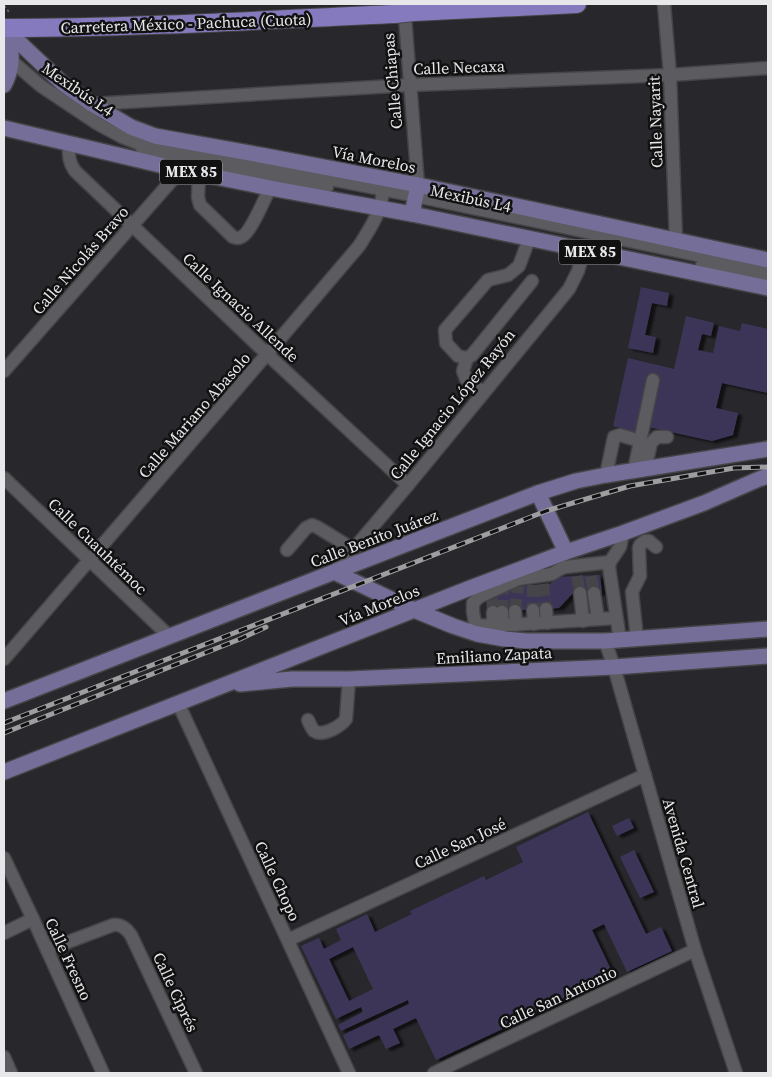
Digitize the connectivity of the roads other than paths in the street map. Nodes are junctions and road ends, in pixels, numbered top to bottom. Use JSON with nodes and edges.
{"nodes":[{"id":1,"x":577,"y":4,"type":"edge"},
{"id":2,"x":664,"y":4,"type":"edge"},
{"id":3,"x":404,"y":10,"type":"edge"},
{"id":4,"x":7,"y":26,"type":"edge"},
{"id":5,"x":8,"y":57,"type":"edge"},
{"id":6,"x":768,"y":68,"type":"edge"},
{"id":7,"x":670,"y":75,"type":"junction"},
{"id":8,"x":4,"y":85,"type":"edge"},
{"id":9,"x":410,"y":85,"type":"junction"},
{"id":10,"x":92,"y":104,"type":"junction"},
{"id":11,"x":4,"y":128,"type":"edge"},
{"id":12,"x":69,"y":144,"type":"junction"},
{"id":13,"x":180,"y":170,"type":"junction"},
{"id":14,"x":199,"y":174,"type":"junction"},
{"id":15,"x":270,"y":188,"type":"junction"},
{"id":16,"x":383,"y":193,"type":"junction"},
{"id":17,"x":415,"y":199,"type":"junction"},
{"id":18,"x":132,"y":226,"type":"junction"},
{"id":19,"x":529,"y":239,"type":"junction"},
{"id":20,"x":676,"y":240,"type":"junction"},
{"id":21,"x":584,"y":250,"type":"junction"},
{"id":22,"x":768,"y":260,"type":"edge"},
{"id":23,"x":768,"y":270,"type":"edge"},
{"id":24,"x":768,"y":280,"type":"edge"},
{"id":25,"x":532,"y":281,"type":"dead end"},
{"id":26,"x":768,"y":288,"type":"edge"},
{"id":27,"x":267,"y":354,"type":"junction"},
{"id":28,"x":467,"y":358,"type":"junction"},
{"id":29,"x":4,"y":371,"type":"edge"},
{"id":30,"x":653,"y":380,"type":"dead end"},
{"id":31,"x":483,"y":394,"type":"junction"},
{"id":32,"x":667,"y":437,"type":"dead end"},
{"id":33,"x":640,"y":441,"type":"junction"},
{"id":34,"x":768,"y":449,"type":"edge"},
{"id":35,"x":639,"y":469,"type":"junction"},
{"id":36,"x":606,"y":475,"type":"junction"},
{"id":37,"x":768,"y":476,"type":"edge"},
{"id":38,"x":4,"y":478,"type":"edge"},
{"id":39,"x":408,"y":485,"type":"junction"},
{"id":40,"x":538,"y":493,"type":"junction"},
{"id":41,"x":623,"y":533,"type":"junction"},
{"id":42,"x":656,"y":547,"type":"dead end"},
{"id":43,"x":353,"y":548,"type":"junction"},
{"id":44,"x":287,"y":550,"type":"dead end"},
{"id":45,"x":90,"y":560,"type":"junction"},
{"id":46,"x":610,"y":562,"type":"junction"},
{"id":47,"x":573,"y":565,"type":"junction"},
{"id":48,"x":334,"y":572,"type":"junction"},
{"id":49,"x":493,"y":591,"type":"junction"},
{"id":50,"x":580,"y":593,"type":"tunnel mouth"},
{"id":51,"x":594,"y":593,"type":"tunnel mouth"},
{"id":52,"x":539,"y":609,"type":"tunnel mouth"},
{"id":53,"x":414,"y":610,"type":"junction"},
{"id":54,"x":516,"y":611,"type":"tunnel mouth"},
{"id":55,"x":497,"y":612,"type":"tunnel mouth"},
{"id":56,"x":616,"y":618,"type":"junction"},
{"id":57,"x":598,"y":620,"type":"junction"},
{"id":58,"x":579,"y":621,"type":"junction"},
{"id":59,"x":541,"y":623,"type":"junction"},
{"id":60,"x":504,"y":625,"type":"junction"},
{"id":61,"x":768,"y":629,"type":"edge"},
{"id":62,"x":476,"y":630,"type":"junction"},
{"id":63,"x":170,"y":636,"type":"junction"},
{"id":64,"x":637,"y":638,"type":"junction"},
{"id":65,"x":620,"y":640,"type":"junction"},
{"id":66,"x":575,"y":641,"type":"junction"},
{"id":67,"x":605,"y":641,"type":"junction"},
{"id":68,"x":768,"y":656,"type":"edge"},
{"id":69,"x":4,"y":659,"type":"edge"},
{"id":70,"x":614,"y":667,"type":"junction"},
{"id":71,"x":349,"y":679,"type":"junction"},
{"id":72,"x":221,"y":686,"type":"junction"},
{"id":73,"x":4,"y":701,"type":"edge"},
{"id":74,"x":178,"y":702,"type":"junction"},
{"id":75,"x":308,"y":720,"type":"dead end"},
{"id":76,"x":4,"y":772,"type":"edge"},
{"id":77,"x":645,"y":775,"type":"junction"},
{"id":78,"x":4,"y":858,"type":"edge"},
{"id":79,"x":33,"y":919,"type":"junction"},
{"id":80,"x":4,"y":933,"type":"edge"},
{"id":81,"x":288,"y":940,"type":"junction"},
{"id":82,"x":47,"y":950,"type":"junction"},
{"id":83,"x":695,"y":950,"type":"junction"},
{"id":84,"x":4,"y":1057,"type":"edge"},
{"id":85,"x":11,"y":1073,"type":"edge"},
{"id":86,"x":103,"y":1073,"type":"edge"},
{"id":87,"x":196,"y":1073,"type":"edge"},
{"id":88,"x":349,"y":1073,"type":"edge"},
{"id":89,"x":434,"y":1073,"type":"edge"},
{"id":90,"x":736,"y":1073,"type":"edge"}],
"edges":[{"from":1,"to":3,"type":"highway","name":"Carretera México - Pachuca (Cuota)"},
{"from":2,"to":7,"type":"street","name":"Calle Nayarit"},
{"from":3,"to":4,"type":"highway","name":"Carretera México - Pachuca (Cuota)"},
{"from":3,"to":9,"type":"street","name":"Calle Chiapas"},
{"from":4,"to":5,"type":"main road"},
{"from":4,"to":10,"type":"main road","name":"Vía Morelos","number":"MEX 85"},
{"from":5,"to":8,"type":"main road"},
{"from":5,"to":16,"type":"street","name":"Mexibús L4"},
{"from":6,"to":7,"type":"street","name":"Calle Necaxa"},
{"from":7,"to":9,"type":"street","name":"Calle Necaxa"},
{"from":7,"to":20,"type":"street","name":"Calle Nayarit"},
{"from":9,"to":10,"type":"street","name":"Calle Necaxa"},
{"from":9,"to":17,"type":"street","name":"Calle Chiapas"},
{"from":10,"to":16,"type":"main road","name":"Vía Morelos","number":"MEX 85"},
{"from":11,"to":12,"type":"main road","name":"Vía Morelos","number":"MEX 85"},
{"from":12,"to":13,"type":"main road","name":"Vía Morelos","number":"MEX 85"},
{"from":12,"to":18,"type":"street","name":"Calle Ignacio Allende"},
{"from":13,"to":14,"type":"main road","name":"Vía Morelos","number":"MEX 85"},
{"from":13,"to":18,"type":"street","name":"Calle Nicolás Bravo"},
{"from":14,"to":15,"type":"main road","name":"Vía Morelos","number":"MEX 85"},
{"from":14,"to":15,"type":"street"},
{"from":15,"to":16,"type":"main road","name":"Vía Morelos","number":"MEX 85"},
{"from":16,"to":17,"type":"main road","name":"Vía Morelos","number":"MEX 85"},
{"from":16,"to":17,"type":"main road","name":"Vía Morelos","number":"MEX 85"},
{"from":16,"to":27,"type":"street","name":"Calle Mariano Abasolo"},
{"from":17,"to":19,"type":"main road","name":"Vía Morelos","number":"MEX 85"},
{"from":17,"to":20,"type":"main road","name":"Vía Morelos","number":"MEX 85"},
{"from":17,"to":23,"type":"street","name":"Mexibús L4"},
{"from":17,"to":24,"type":"street","name":"Mexibús L4"},
{"from":18,"to":27,"type":"street","name":"Calle Ignacio Allende"},
{"from":18,"to":29,"type":"street","name":"Calle Nicolás Bravo"},
{"from":19,"to":21,"type":"main road","name":"Vía Morelos","number":"MEX 85"},
{"from":19,"to":28,"type":"street"},
{"from":20,"to":22,"type":"main road","name":"Vía Morelos","number":"MEX 85"},
{"from":21,"to":26,"type":"main road","name":"Vía Morelos","number":"MEX 85"},
{"from":21,"to":31,"type":"street","name":"Calle Ignacio López Rayón"},
{"from":25,"to":28,"type":"street"},
{"from":27,"to":39,"type":"street","name":"Calle Ignacio Allende"},
{"from":27,"to":45,"type":"street","name":"Calle Mariano Abasolo"},
{"from":28,"to":31,"type":"street"},
{"from":30,"to":33,"type":"street"},
{"from":31,"to":39,"type":"street","name":"Calle Ignacio López Rayón"},
{"from":32,"to":35,"type":"street"},
{"from":33,"to":35,"type":"street"},
{"from":33,"to":36,"type":"street"},
{"from":34,"to":35,"type":"main road","name":"Calle Benito Juárez"},
{"from":35,"to":36,"type":"main road","name":"Calle Benito Juárez"},
{"from":36,"to":40,"type":"main road","name":"Calle Benito Juárez"},
{"from":37,"to":41,"type":"main road","name":"Vía Morelos"},
{"from":38,"to":45,"type":"street","name":"Calle Cuauhtémoc"},
{"from":39,"to":43,"type":"street","name":"Calle Ignacio López Rayón"},
{"from":40,"to":47,"type":"main road"},
{"from":40,"to":48,"type":"main road","name":"Calle Benito Juárez"},
{"from":41,"to":46,"type":"street"},
{"from":41,"to":47,"type":"main road","name":"Vía Morelos"},
{"from":42,"to":64,"type":"street"},
{"from":43,"to":44,"type":"street"},
{"from":43,"to":48,"type":"street","name":"Calle Ignacio López Rayón"},
{"from":45,"to":63,"type":"street","name":"Calle Cuauhtémoc"},
{"from":45,"to":69,"type":"street","name":"Calle Mariano Abasolo"},
{"from":46,"to":47,"type":"street"},
{"from":46,"to":56,"type":"street"},
{"from":47,"to":49,"type":"main road","name":"Vía Morelos"},
{"from":47,"to":49,"type":"street"},
{"from":48,"to":53,"type":"main road","name":"Emiliano Zapata"},
{"from":48,"to":63,"type":"main road","name":"Calle Benito Juárez"},
{"from":49,"to":53,"type":"main road","name":"Vía Morelos"},
{"from":49,"to":62,"type":"street"},
{"from":50,"to":58,"type":"street"},
{"from":51,"to":57,"type":"street"},
{"from":52,"to":59,"type":"street"},
{"from":53,"to":62,"type":"main road","name":"Emiliano Zapata"},
{"from":53,"to":72,"type":"main road","name":"Vía Morelos"},
{"from":54,"to":60,"type":"street"},
{"from":55,"to":60,"type":"street"},
{"from":56,"to":57,"type":"street"},
{"from":56,"to":65,"type":"street"},
{"from":57,"to":58,"type":"street"},
{"from":58,"to":59,"type":"street"},
{"from":58,"to":66,"type":"street"},
{"from":59,"to":60,"type":"street"},
{"from":60,"to":62,"type":"street"},
{"from":61,"to":64,"type":"main road","name":"Emiliano Zapata"},
{"from":62,"to":66,"type":"main road","name":"Emiliano Zapata"},
{"from":63,"to":73,"type":"main road","name":"Calle Benito Juárez"},
{"from":64,"to":65,"type":"main road","name":"Emiliano Zapata"},
{"from":65,"to":67,"type":"main road","name":"Emiliano Zapata"},
{"from":66,"to":67,"type":"main road","name":"Emiliano Zapata"},
{"from":67,"to":70,"type":"street","name":"Avenida Central"},
{"from":68,"to":70,"type":"main road","name":"Emiliano Zapata"},
{"from":70,"to":71,"type":"main road","name":"Emiliano Zapata"},
{"from":70,"to":77,"type":"street","name":"Avenida Central"},
{"from":71,"to":72,"type":"main road","name":"Emiliano Zapata"},
{"from":71,"to":75,"type":"street"},
{"from":72,"to":74,"type":"main road","name":"Vía Morelos"},
{"from":74,"to":76,"type":"main road","name":"Vía Morelos"},
{"from":74,"to":81,"type":"street","name":"Calle Chopo"},
{"from":77,"to":81,"type":"street","name":"Calle San José"},
{"from":77,"to":83,"type":"street","name":"Avenida Central"},
{"from":78,"to":79,"type":"street","name":"Calle Fresno"},
{"from":79,"to":80,"type":"street"},
{"from":79,"to":82,"type":"street","name":"Calle Fresno"},
{"from":81,"to":88,"type":"street","name":"Calle Chopo"},
{"from":82,"to":86,"type":"street","name":"Calle Fresno"},
{"from":82,"to":87,"type":"street","name":"Calle Ciprés"},
{"from":83,"to":89,"type":"street","name":"Calle San Antonio"},
{"from":83,"to":90,"type":"street","name":"Avenida Central"},
{"from":84,"to":85,"type":"street"}]}
